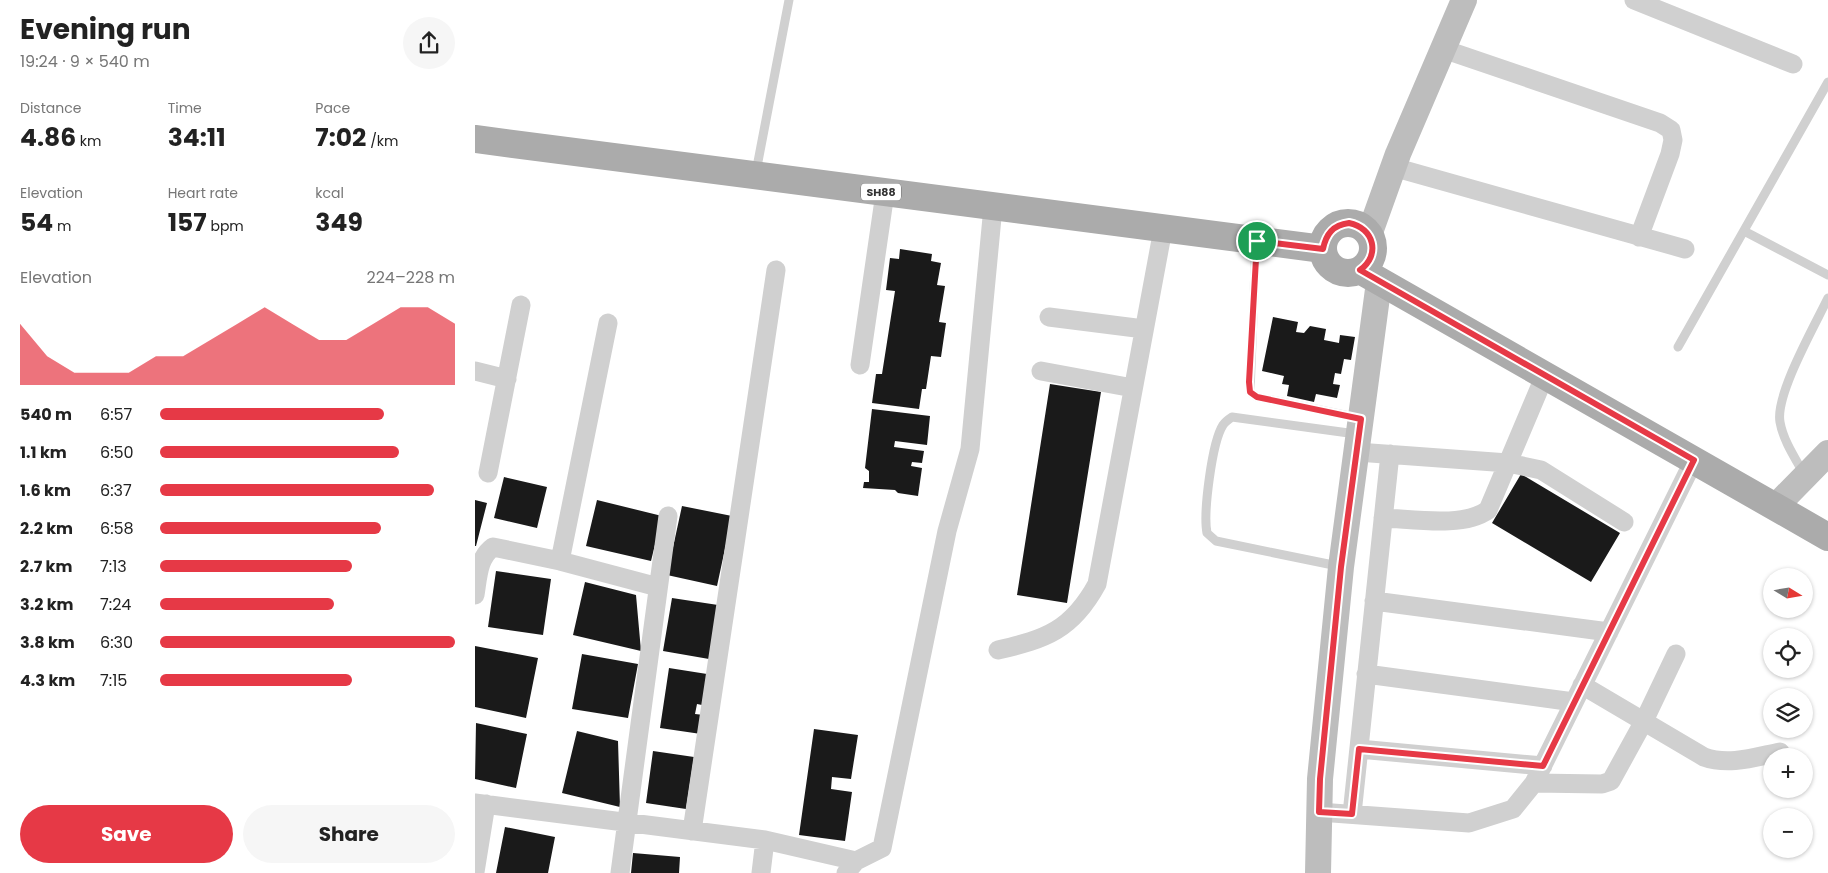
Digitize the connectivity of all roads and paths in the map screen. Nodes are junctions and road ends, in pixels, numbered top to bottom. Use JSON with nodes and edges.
{"nodes":[{"id":1,"x":789,"y":0,"type":"edge"},
{"id":2,"x":1464,"y":0,"type":"edge"},
{"id":3,"x":1633,"y":0,"type":"edge"},
{"id":4,"x":1443,"y":49,"type":"junction"},
{"id":5,"x":1793,"y":64,"type":"dead end"},
{"id":6,"x":1828,"y":82,"type":"edge"},
{"id":7,"x":475,"y":139,"type":"edge"},
{"id":8,"x":1393,"y":167,"type":"junction"},
{"id":9,"x":755,"y":176,"type":"junction"},
{"id":10,"x":885,"y":192,"type":"junction"},
{"id":11,"x":993,"y":207,"type":"junction"},
{"id":12,"x":1163,"y":229,"type":"junction"},
{"id":13,"x":1744,"y":231,"type":"junction"},
{"id":14,"x":1369,"y":235,"type":"junction"},
{"id":15,"x":1639,"y":236,"type":"junction"},
{"id":16,"x":1257,"y":241,"type":"junction"},
{"id":17,"x":1323,"y":249,"type":"junction"},
{"id":18,"x":1685,"y":250,"type":"dead end"},
{"id":19,"x":776,"y":270,"type":"dead end"},
{"id":20,"x":1828,"y":274,"type":"edge"},
{"id":21,"x":1369,"y":276,"type":"junction"},
{"id":22,"x":1828,"y":298,"type":"edge"},
{"id":23,"x":521,"y":305,"type":"dead end"},
{"id":24,"x":1049,"y":317,"type":"dead end"},
{"id":25,"x":608,"y":323,"type":"dead end"},
{"id":26,"x":1144,"y":329,"type":"junction"},
{"id":27,"x":1678,"y":347,"type":"dead end"},
{"id":28,"x":860,"y":365,"type":"dead end"},
{"id":29,"x":475,"y":371,"type":"edge"},
{"id":30,"x":1041,"y":371,"type":"dead end"},
{"id":31,"x":1545,"y":375,"type":"junction"},
{"id":32,"x":507,"y":379,"type":"junction"},
{"id":33,"x":1133,"y":388,"type":"junction"},
{"id":34,"x":1359,"y":435,"type":"junction"},
{"id":35,"x":1828,"y":452,"type":"edge"},
{"id":36,"x":1389,"y":454,"type":"junction"},
{"id":37,"x":1694,"y":460,"type":"junction"},
{"id":38,"x":1508,"y":463,"type":"junction"},
{"id":39,"x":488,"y":473,"type":"dead end"},
{"id":40,"x":1805,"y":476,"type":"junction"},
{"id":41,"x":1776,"y":506,"type":"junction"},
{"id":42,"x":668,"y":516,"type":"dead end"},
{"id":43,"x":1383,"y":518,"type":"junction"},
{"id":44,"x":1625,"y":522,"type":"dead end"},
{"id":45,"x":1828,"y":537,"type":"edge"},
{"id":46,"x":559,"y":561,"type":"junction"},
{"id":47,"x":1341,"y":567,"type":"junction"},
{"id":48,"x":659,"y":587,"type":"junction"},
{"id":49,"x":475,"y":595,"type":"edge"},
{"id":50,"x":1374,"y":601,"type":"junction"},
{"id":51,"x":1609,"y":632,"type":"junction"},
{"id":52,"x":998,"y":650,"type":"dead end"},
{"id":53,"x":1676,"y":654,"type":"dead end"},
{"id":54,"x":1366,"y":674,"type":"junction"},
{"id":55,"x":1578,"y":694,"type":"junction"},
{"id":56,"x":1643,"y":721,"type":"junction"},
{"id":57,"x":1359,"y":749,"type":"junction"},
{"id":58,"x":1763,"y":755,"type":"edge"},
{"id":59,"x":1543,"y":766,"type":"junction"},
{"id":60,"x":1534,"y":784,"type":"junction"},
{"id":61,"x":480,"y":804,"type":"edge"},
{"id":62,"x":1319,"y":812,"type":"junction"},
{"id":63,"x":1352,"y":814,"type":"junction"},
{"id":64,"x":627,"y":822,"type":"junction"},
{"id":65,"x":692,"y":831,"type":"junction"},
{"id":66,"x":765,"y":840,"type":"junction"},
{"id":67,"x":851,"y":867,"type":"edge"},
{"id":68,"x":475,"y":872,"type":"edge"},
{"id":69,"x":620,"y":873,"type":"edge"},
{"id":70,"x":761,"y":873,"type":"edge"},
{"id":71,"x":1318,"y":873,"type":"edge"}],
"edges":[{"from":1,"to":9,"type":"lane"},
{"from":2,"to":4,"type":"main road"},
{"from":3,"to":5,"type":"street"},
{"from":4,"to":8,"type":"main road"},
{"from":4,"to":15,"type":"street"},
{"from":6,"to":13,"type":"lane"},
{"from":7,"to":9,"type":"main road","number":"SH88"},
{"from":8,"to":14,"type":"main road"},
{"from":8,"to":15,"type":"street"},
{"from":9,"to":10,"type":"main road","number":"SH88"},
{"from":10,"to":11,"type":"main road","number":"SH88"},
{"from":10,"to":28,"type":"street"},
{"from":11,"to":12,"type":"main road","number":"SH88"},
{"from":11,"to":67,"type":"street"},
{"from":12,"to":16,"type":"main road","number":"SH88"},
{"from":12,"to":26,"type":"street"},
{"from":13,"to":20,"type":"lane"},
{"from":13,"to":27,"type":"lane"},
{"from":14,"to":17,"type":"main road"},
{"from":14,"to":21,"type":"main road"},
{"from":15,"to":18,"type":"street"},
{"from":16,"to":17,"type":"main road","number":"SH88"},
{"from":16,"to":34,"type":"lane"},
{"from":17,"to":21,"type":"main road"},
{"from":19,"to":65,"type":"street"},
{"from":21,"to":31,"type":"main road"},
{"from":21,"to":34,"type":"main road"},
{"from":22,"to":40,"type":"lane"},
{"from":23,"to":32,"type":"street"},
{"from":24,"to":26,"type":"street"},
{"from":25,"to":46,"type":"street"},
{"from":26,"to":33,"type":"street"},
{"from":29,"to":32,"type":"street"},
{"from":30,"to":33,"type":"street"},
{"from":31,"to":37,"type":"main road"},
{"from":31,"to":38,"type":"street"},
{"from":32,"to":39,"type":"street"},
{"from":33,"to":52,"type":"street"},
{"from":34,"to":36,"type":"street"},
{"from":34,"to":47,"type":"main road"},
{"from":34,"to":47,"type":"lane"},
{"from":35,"to":40,"type":"main road"},
{"from":36,"to":38,"type":"street"},
{"from":36,"to":43,"type":"street"},
{"from":37,"to":41,"type":"main road"},
{"from":37,"to":51,"type":"street"},
{"from":38,"to":43,"type":"street"},
{"from":38,"to":44,"type":"street"},
{"from":40,"to":41,"type":"main road"},
{"from":41,"to":45,"type":"main road"},
{"from":42,"to":48,"type":"street"},
{"from":43,"to":50,"type":"street"},
{"from":46,"to":48,"type":"street"},
{"from":46,"to":49,"type":"street"},
{"from":47,"to":62,"type":"main road"},
{"from":48,"to":64,"type":"street"},
{"from":50,"to":51,"type":"street"},
{"from":50,"to":54,"type":"street"},
{"from":51,"to":55,"type":"street"},
{"from":53,"to":56,"type":"street"},
{"from":54,"to":55,"type":"street"},
{"from":54,"to":57,"type":"street"},
{"from":55,"to":56,"type":"street"},
{"from":55,"to":59,"type":"street"},
{"from":56,"to":58,"type":"street"},
{"from":56,"to":60,"type":"street"},
{"from":57,"to":59,"type":"street"},
{"from":57,"to":63,"type":"street"},
{"from":59,"to":60,"type":"street"},
{"from":60,"to":63,"type":"street"},
{"from":61,"to":64,"type":"street"},
{"from":61,"to":68,"type":"street"},
{"from":62,"to":63,"type":"street"},
{"from":62,"to":71,"type":"main road"},
{"from":64,"to":65,"type":"street"},
{"from":64,"to":69,"type":"street"},
{"from":65,"to":66,"type":"street"},
{"from":66,"to":67,"type":"street"},
{"from":66,"to":70,"type":"street"}]}
